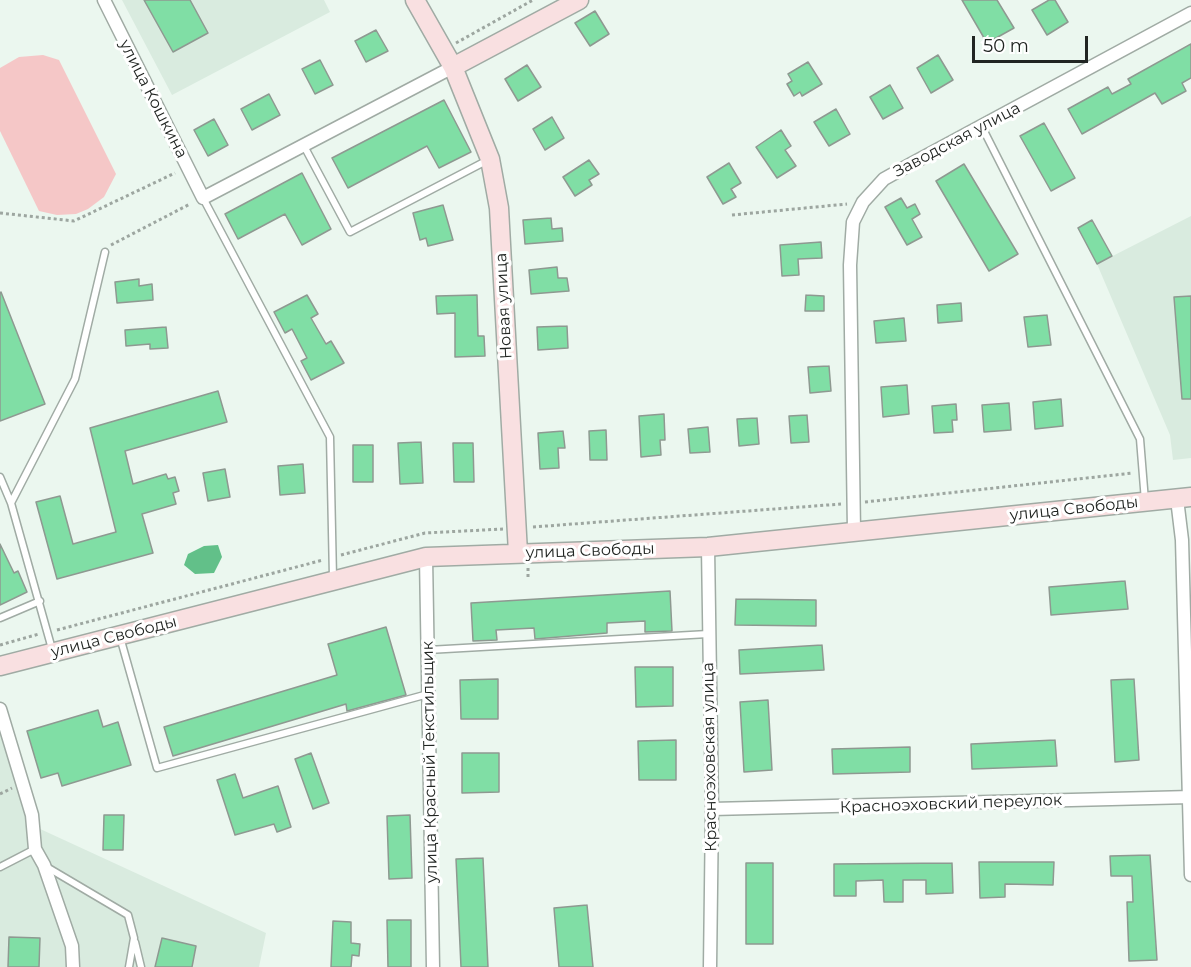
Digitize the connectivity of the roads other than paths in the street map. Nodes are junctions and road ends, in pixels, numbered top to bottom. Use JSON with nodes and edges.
{"nodes":[{"id":1,"x":104,"y":0,"type":"edge"},
{"id":2,"x":415,"y":0,"type":"edge"},
{"id":3,"x":579,"y":0,"type":"edge"},
{"id":4,"x":1191,"y":13,"type":"edge"},
{"id":5,"x":453,"y":66,"type":"junction"},
{"id":6,"x":982,"y":127,"type":"junction"},
{"id":7,"x":304,"y":145,"type":"junction"},
{"id":8,"x":490,"y":159,"type":"junction"},
{"id":9,"x":203,"y":198,"type":"junction"},
{"id":10,"x":105,"y":252,"type":"road end"},
{"id":11,"x":0,"y":477,"type":"edge"},
{"id":12,"x":1183,"y":496,"type":"edge"},
{"id":13,"x":1145,"y":501,"type":"junction"},
{"id":14,"x":11,"y":503,"type":"junction"},
{"id":15,"x":854,"y":531,"type":"junction"},
{"id":16,"x":708,"y":547,"type":"junction"},
{"id":17,"x":518,"y":553,"type":"junction"},
{"id":18,"x":426,"y":557,"type":"junction"},
{"id":19,"x":333,"y":581,"type":"junction"},
{"id":20,"x":40,"y":601,"type":"junction"},
{"id":21,"x":1187,"y":603,"type":"edge"},
{"id":22,"x":0,"y":618,"type":"edge"},
{"id":23,"x":708,"y":634,"type":"junction"},
{"id":24,"x":120,"y":636,"type":"junction"},
{"id":25,"x":428,"y":650,"type":"junction"},
{"id":26,"x":53,"y":652,"type":"junction"},
{"id":27,"x":0,"y":666,"type":"edge"},
{"id":28,"x":428,"y":694,"type":"junction"},
{"id":29,"x":0,"y":709,"type":"edge"},
{"id":30,"x":1189,"y":797,"type":"edge"},
{"id":31,"x":712,"y":809,"type":"junction"},
{"id":32,"x":35,"y":849,"type":"junction"},
{"id":33,"x":44,"y":865,"type":"junction"},
{"id":34,"x":0,"y":867,"type":"edge"},
{"id":35,"x":1191,"y":875,"type":"edge"},
{"id":36,"x":134,"y":938,"type":"junction"},
{"id":37,"x":74,"y":967,"type":"edge"},
{"id":38,"x":129,"y":967,"type":"edge"},
{"id":39,"x":141,"y":967,"type":"edge"},
{"id":40,"x":433,"y":967,"type":"edge"},
{"id":41,"x":710,"y":967,"type":"edge"}],
"edges":[{"from":1,"to":9,"type":"street","name":"улица Кошкина"},
{"from":2,"to":5,"type":"main road","name":"Новая улица"},
{"from":3,"to":5,"type":"main road"},
{"from":4,"to":6,"type":"street","name":"Заводская улица"},
{"from":5,"to":7,"type":"street"},
{"from":5,"to":8,"type":"main road","name":"Новая улица"},
{"from":6,"to":13,"type":"lane"},
{"from":6,"to":15,"type":"street","name":"Заводская улица"},
{"from":7,"to":8,"type":"lane"},
{"from":7,"to":9,"type":"street"},
{"from":8,"to":17,"type":"main road","name":"Новая улица"},
{"from":9,"to":19,"type":"lane"},
{"from":10,"to":14,"type":"lane"},
{"from":11,"to":14,"type":"lane"},
{"from":12,"to":13,"type":"main road","name":"улица Свободы"},
{"from":12,"to":21,"type":"street"},
{"from":13,"to":15,"type":"main road","name":"улица Свободы"},
{"from":14,"to":20,"type":"lane"},
{"from":15,"to":16,"type":"main road","name":"улица Свободы"},
{"from":16,"to":17,"type":"main road","name":"улица Свободы"},
{"from":16,"to":23,"type":"street","name":"Красноэховская улица"},
{"from":17,"to":18,"type":"main road","name":"улица Свободы"},
{"from":18,"to":19,"type":"main road","name":"улица Свободы"},
{"from":18,"to":25,"type":"street","name":"улица Красный Текстильщик"},
{"from":19,"to":24,"type":"main road","name":"улица Свободы"},
{"from":20,"to":22,"type":"lane"},
{"from":20,"to":26,"type":"lane"},
{"from":21,"to":30,"type":"street"},
{"from":23,"to":25,"type":"lane"},
{"from":23,"to":31,"type":"street","name":"Красноэховская улица"},
{"from":24,"to":26,"type":"main road","name":"улица Свободы"},
{"from":24,"to":28,"type":"lane"},
{"from":25,"to":28,"type":"street","name":"улица Красный Текстильщик"},
{"from":26,"to":27,"type":"main road","name":"улица Свободы"},
{"from":28,"to":40,"type":"street","name":"улица Красный Текстильщик"},
{"from":29,"to":32,"type":"street"},
{"from":30,"to":31,"type":"street","name":"Красноэховский переулок"},
{"from":30,"to":35,"type":"street"},
{"from":31,"to":41,"type":"street","name":"Красноэховская улица"},
{"from":32,"to":33,"type":"street"},
{"from":32,"to":34,"type":"lane"},
{"from":33,"to":36,"type":"lane"},
{"from":33,"to":37,"type":"street"},
{"from":36,"to":38,"type":"lane"},
{"from":36,"to":39,"type":"lane"}]}
